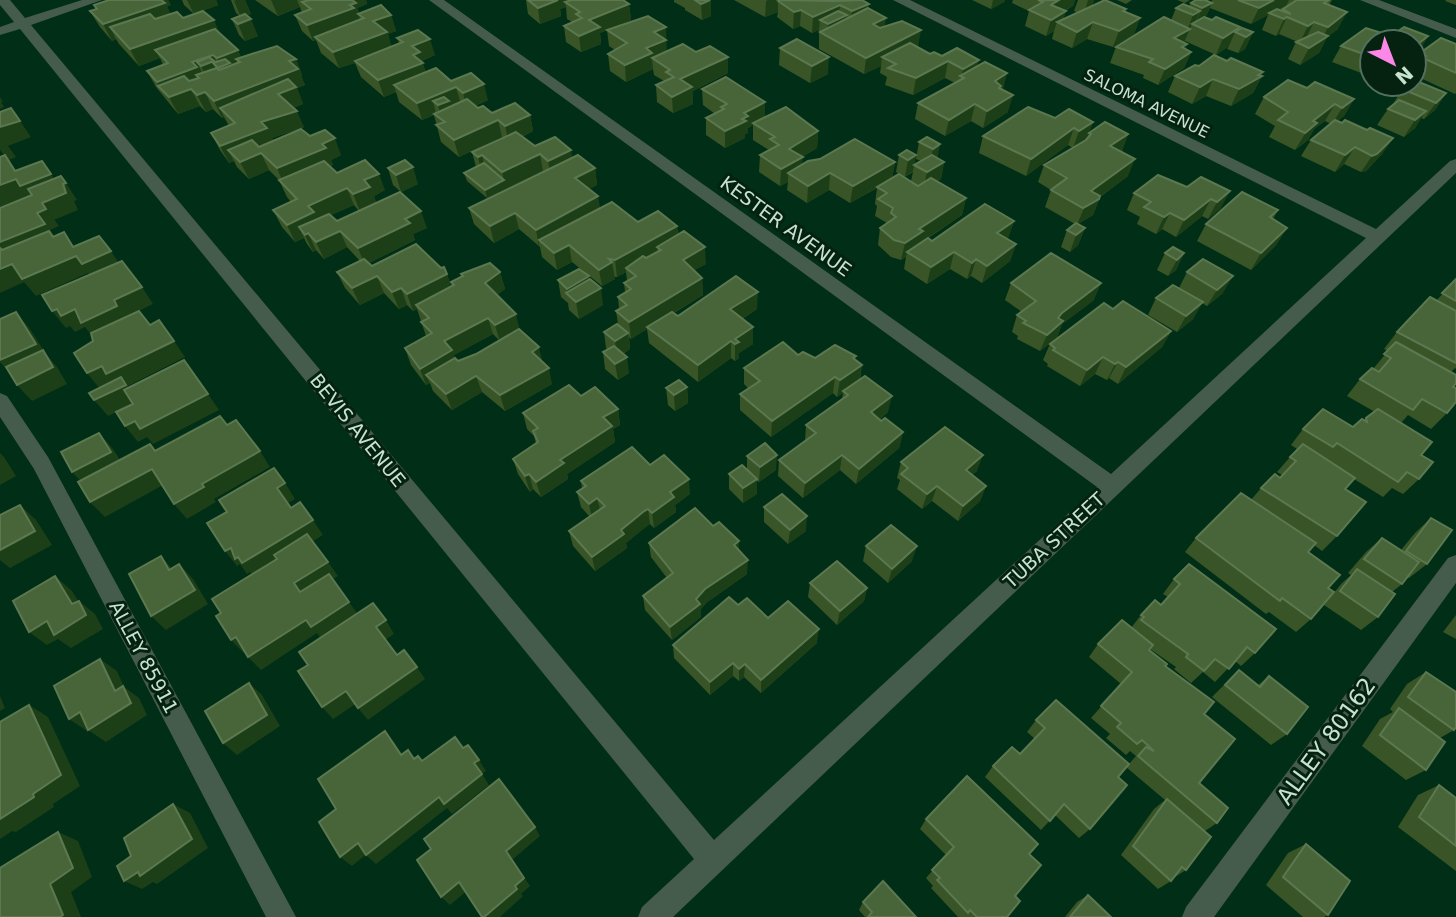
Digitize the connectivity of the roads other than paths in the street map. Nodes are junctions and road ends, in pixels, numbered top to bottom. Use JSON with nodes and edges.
{"nodes":[{"id":1,"x":3,"y":0,"type":"edge"},
{"id":2,"x":96,"y":0,"type":"edge"},
{"id":3,"x":436,"y":0,"type":"edge"},
{"id":4,"x":900,"y":0,"type":"edge"},
{"id":5,"x":1367,"y":0,"type":"edge"},
{"id":6,"x":23,"y":23,"type":"junction"},
{"id":7,"x":0,"y":31,"type":"edge"},
{"id":8,"x":1456,"y":34,"type":"edge"},
{"id":9,"x":1456,"y":164,"type":"edge"},
{"id":10,"x":1378,"y":237,"type":"junction"},
{"id":11,"x":0,"y":401,"type":"edge"},
{"id":12,"x":1112,"y":486,"type":"junction"},
{"id":13,"x":1456,"y":565,"type":"edge"},
{"id":14,"x":713,"y":860,"type":"junction"},
{"id":15,"x":282,"y":917,"type":"edge"},
{"id":16,"x":652,"y":917,"type":"edge"},
{"id":17,"x":1196,"y":917,"type":"edge"}],
"edges":[{"from":1,"to":6,"type":"street","name":"BEVIS AVENUE"},
{"from":2,"to":6,"type":"street"},
{"from":3,"to":12,"type":"street","name":"KESTER AVENUE"},
{"from":4,"to":10,"type":"street","name":"SALOMA AVENUE"},
{"from":5,"to":8,"type":"street"},
{"from":6,"to":7,"type":"street"},
{"from":6,"to":14,"type":"street","name":"BEVIS AVENUE"},
{"from":9,"to":10,"type":"street","name":"TUBA STREET"},
{"from":10,"to":12,"type":"street","name":"TUBA STREET"},
{"from":11,"to":15,"type":"street","name":"ALLEY 85911"},
{"from":12,"to":14,"type":"street","name":"TUBA STREET"},
{"from":13,"to":17,"type":"street","name":"ALLEY 80162"},
{"from":14,"to":16,"type":"street","name":"TUBA STREET"}]}
